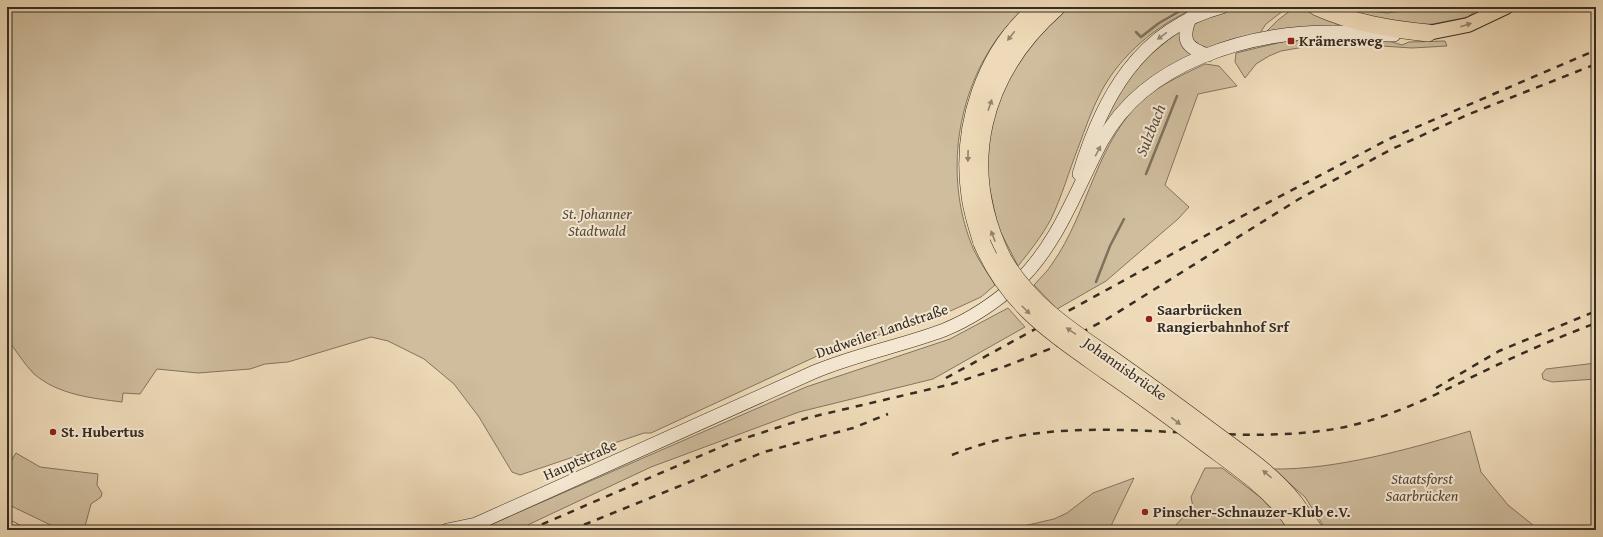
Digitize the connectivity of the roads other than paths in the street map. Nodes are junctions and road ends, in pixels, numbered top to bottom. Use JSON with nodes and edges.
{"nodes":[{"id":1,"x":1038,"y":7,"type":"edge"},
{"id":2,"x":1057,"y":7,"type":"edge"},
{"id":3,"x":1222,"y":7,"type":"edge"},
{"id":4,"x":1317,"y":7,"type":"edge"},
{"id":5,"x":1506,"y":7,"type":"edge"},
{"id":6,"x":1190,"y":18,"type":"junction"},
{"id":7,"x":1428,"y":33,"type":"junction"},
{"id":8,"x":1208,"y":55,"type":"junction"},
{"id":9,"x":1073,"y":198,"type":"junction"},
{"id":10,"x":700,"y":422,"type":"joint"},
{"id":11,"x":1290,"y":507,"type":"junction"},
{"id":12,"x":7,"y":526,"type":"edge"},
{"id":13,"x":469,"y":528,"type":"edge"},
{"id":14,"x":15,"y":530,"type":"edge"},
{"id":15,"x":447,"y":530,"type":"edge"},
{"id":16,"x":1299,"y":530,"type":"edge"},
{"id":17,"x":1314,"y":530,"type":"edge"}],
"edges":[{"from":1,"to":11,"type":"highway","name":"Johannisbrücke","one_way":true,"bridge":true},
{"from":11,"to":2,"type":"highway","name":"Johannisbrücke","one_way":true,"bridge":true},
{"from":3,"to":6,"type":"main road","name":"Dudweiler Landstraße"},
{"from":4,"to":7,"type":"highway"},
{"from":7,"to":5,"type":"main road","name":"Dudweiler Landstraße","one_way":true},
{"from":6,"to":8,"type":"main road"},
{"from":6,"to":9,"type":"main road","name":"Dudweiler Landstraße","one_way":true},
{"from":7,"to":8,"type":"main road","name":"Dudweiler Landstraße"},
{"from":9,"to":8,"type":"main road","name":"Dudweiler Landstraße","one_way":true},
{"from":9,"to":10,"type":"main road","name":"Dudweiler Landstraße"},
{"from":10,"to":13,"type":"main road","name":"Hauptstraße"},
{"from":11,"to":16,"type":"highway"},
{"from":11,"to":17,"type":"highway"},
{"from":12,"to":14,"type":"main road"},
{"from":13,"to":15,"type":"main road","name":"Hauptstraße"}]}
